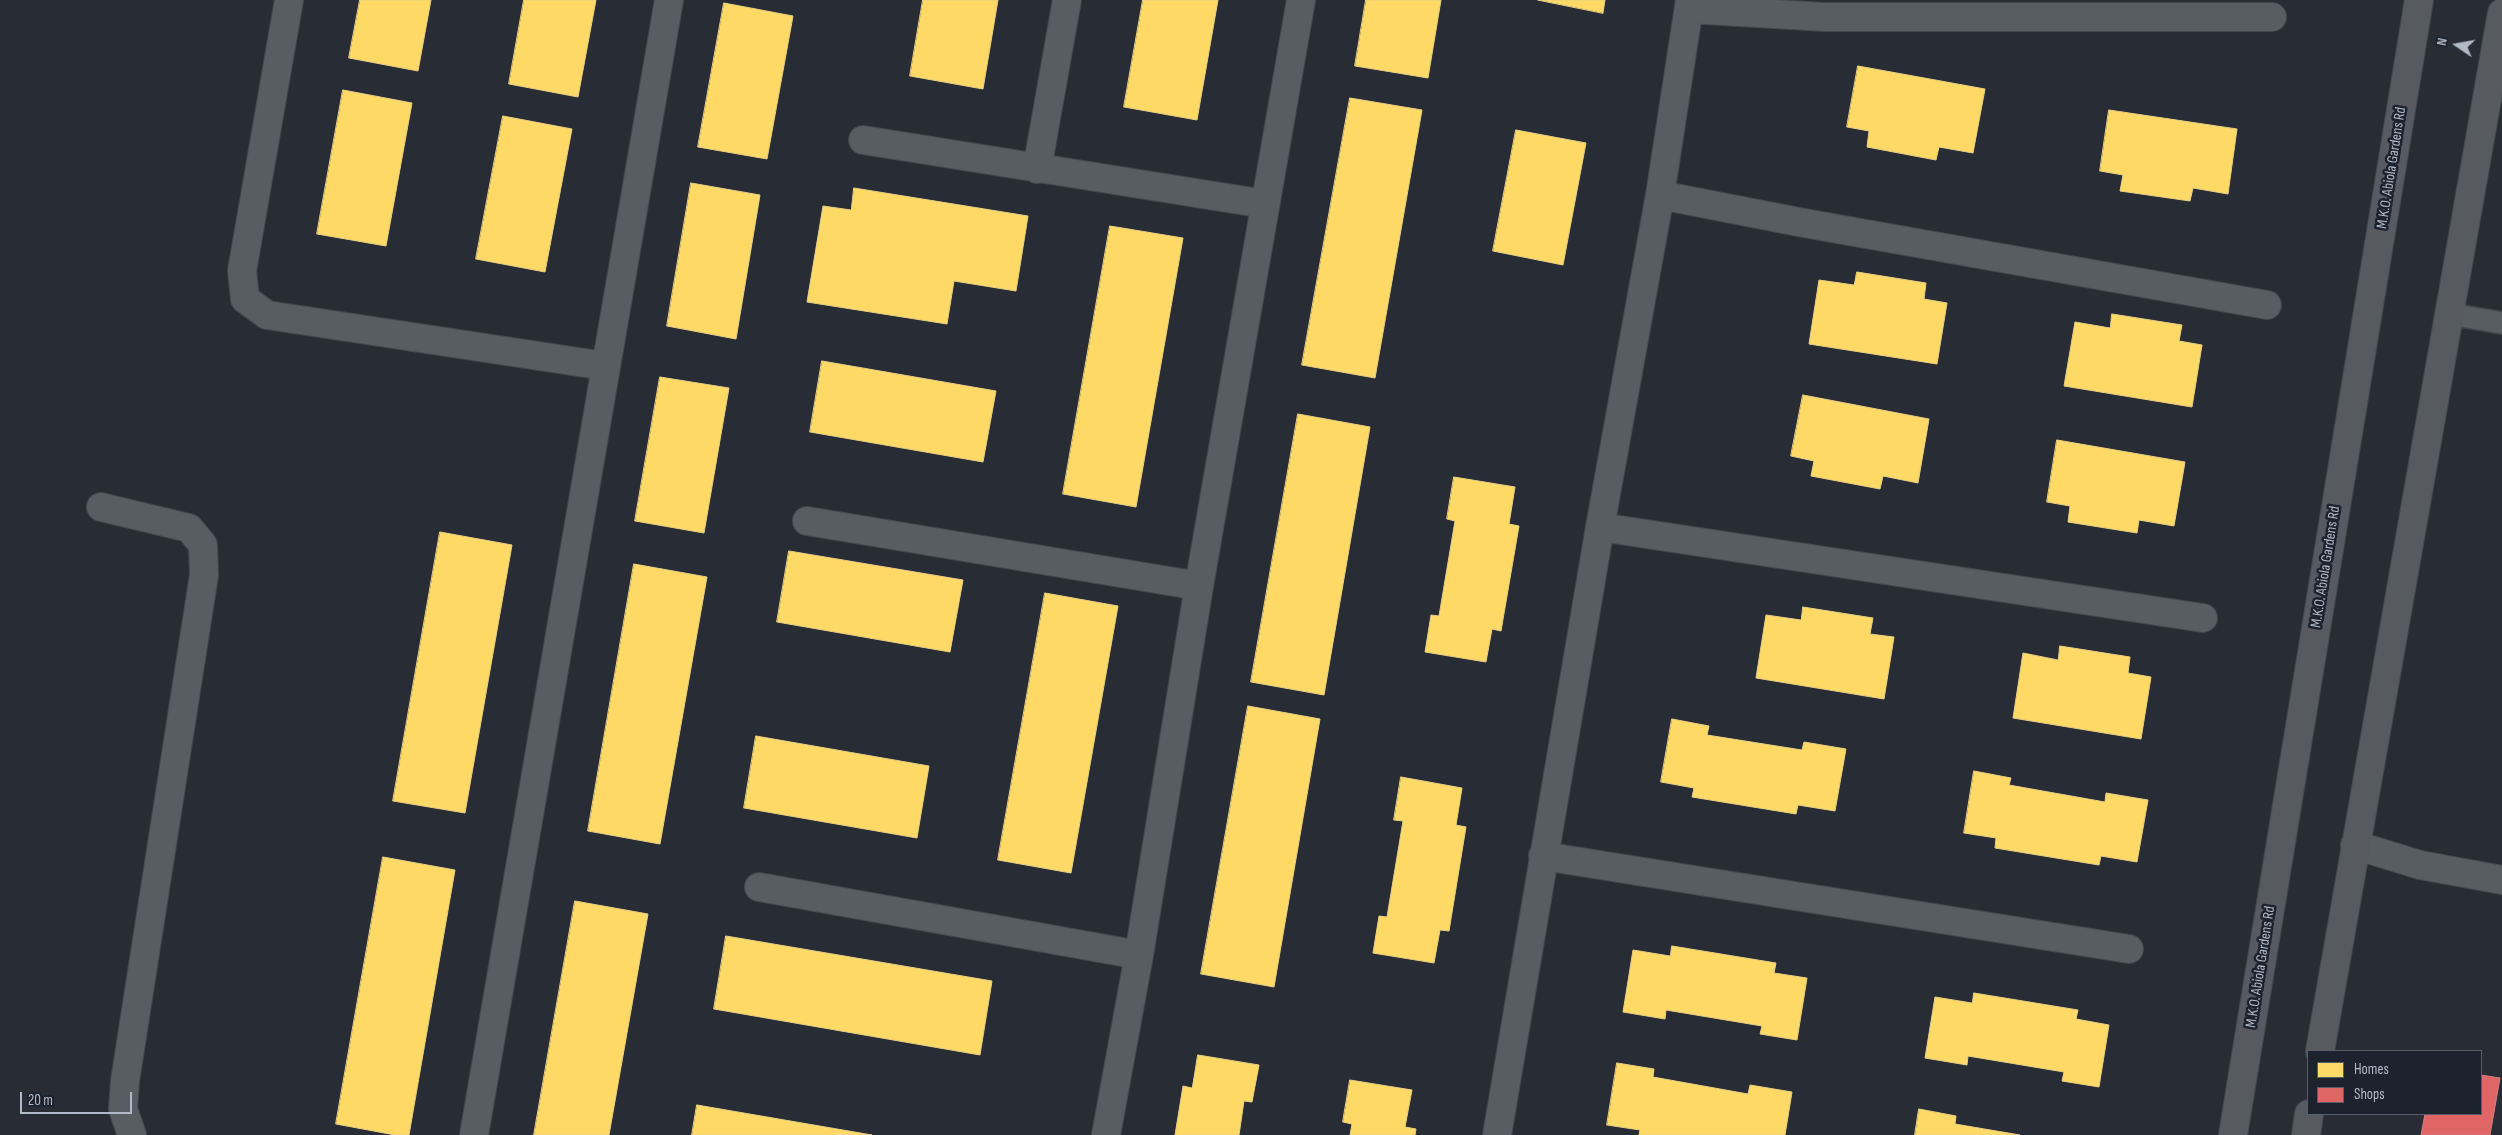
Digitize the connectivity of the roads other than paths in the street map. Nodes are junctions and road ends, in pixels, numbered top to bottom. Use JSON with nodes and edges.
{"nodes":[{"id":1,"x":289,"y":0,"type":"edge"},
{"id":2,"x":669,"y":0,"type":"edge"},
{"id":3,"x":1067,"y":0,"type":"edge"},
{"id":4,"x":1300,"y":0,"type":"edge"},
{"id":5,"x":2419,"y":0,"type":"edge"},
{"id":6,"x":1690,"y":4,"type":"edge"},
{"id":7,"x":2502,"y":13,"type":"edge"},
{"id":8,"x":2272,"y":17,"type":"dead end"},
{"id":9,"x":863,"y":140,"type":"dead end"},
{"id":10,"x":1037,"y":169,"type":"junction"},
{"id":11,"x":1660,"y":195,"type":"junction"},
{"id":12,"x":1265,"y":204,"type":"junction"},
{"id":13,"x":2267,"y":304,"type":"dead end"},
{"id":14,"x":2449,"y":314,"type":"junction"},
{"id":15,"x":2502,"y":323,"type":"edge"},
{"id":16,"x":605,"y":366,"type":"junction"},
{"id":17,"x":101,"y":507,"type":"dead end"},
{"id":18,"x":807,"y":521,"type":"dead end"},
{"id":19,"x":1600,"y":527,"type":"junction"},
{"id":20,"x":1199,"y":586,"type":"junction"},
{"id":21,"x":2203,"y":618,"type":"dead end"},
{"id":22,"x":2355,"y":845,"type":"junction"},
{"id":23,"x":1543,"y":856,"type":"junction"},
{"id":24,"x":2502,"y":880,"type":"edge"},
{"id":25,"x":759,"y":887,"type":"dead end"},
{"id":26,"x":2129,"y":949,"type":"dead end"},
{"id":27,"x":1139,"y":955,"type":"junction"},
{"id":28,"x":2320,"y":1050,"type":"edge"},
{"id":29,"x":2309,"y":1115,"type":"edge"},
{"id":30,"x":132,"y":1135,"type":"edge"},
{"id":31,"x":474,"y":1135,"type":"edge"},
{"id":32,"x":1106,"y":1135,"type":"edge"},
{"id":33,"x":1497,"y":1135,"type":"edge"},
{"id":34,"x":2233,"y":1135,"type":"edge"},
{"id":35,"x":2306,"y":1135,"type":"edge"}],
"edges":[{"from":1,"to":16,"type":"street"},
{"from":2,"to":16,"type":"street"},
{"from":3,"to":10,"type":"street"},
{"from":4,"to":12,"type":"street"},
{"from":5,"to":34,"type":"street","name":"M.K.O. Abiola Gardens Rd"},
{"from":6,"to":8,"type":"street"},
{"from":6,"to":11,"type":"street"},
{"from":7,"to":14,"type":"street"},
{"from":9,"to":10,"type":"street"},
{"from":10,"to":12,"type":"street"},
{"from":11,"to":13,"type":"street"},
{"from":11,"to":19,"type":"street"},
{"from":12,"to":20,"type":"street"},
{"from":14,"to":15,"type":"lane"},
{"from":14,"to":22,"type":"street"},
{"from":16,"to":31,"type":"street"},
{"from":17,"to":30,"type":"street"},
{"from":18,"to":20,"type":"street"},
{"from":19,"to":21,"type":"street"},
{"from":19,"to":23,"type":"street"},
{"from":20,"to":27,"type":"street"},
{"from":22,"to":24,"type":"street"},
{"from":22,"to":28,"type":"street"},
{"from":23,"to":26,"type":"street"},
{"from":23,"to":33,"type":"street"},
{"from":25,"to":27,"type":"street"},
{"from":27,"to":32,"type":"street"},
{"from":29,"to":35,"type":"street"}]}
